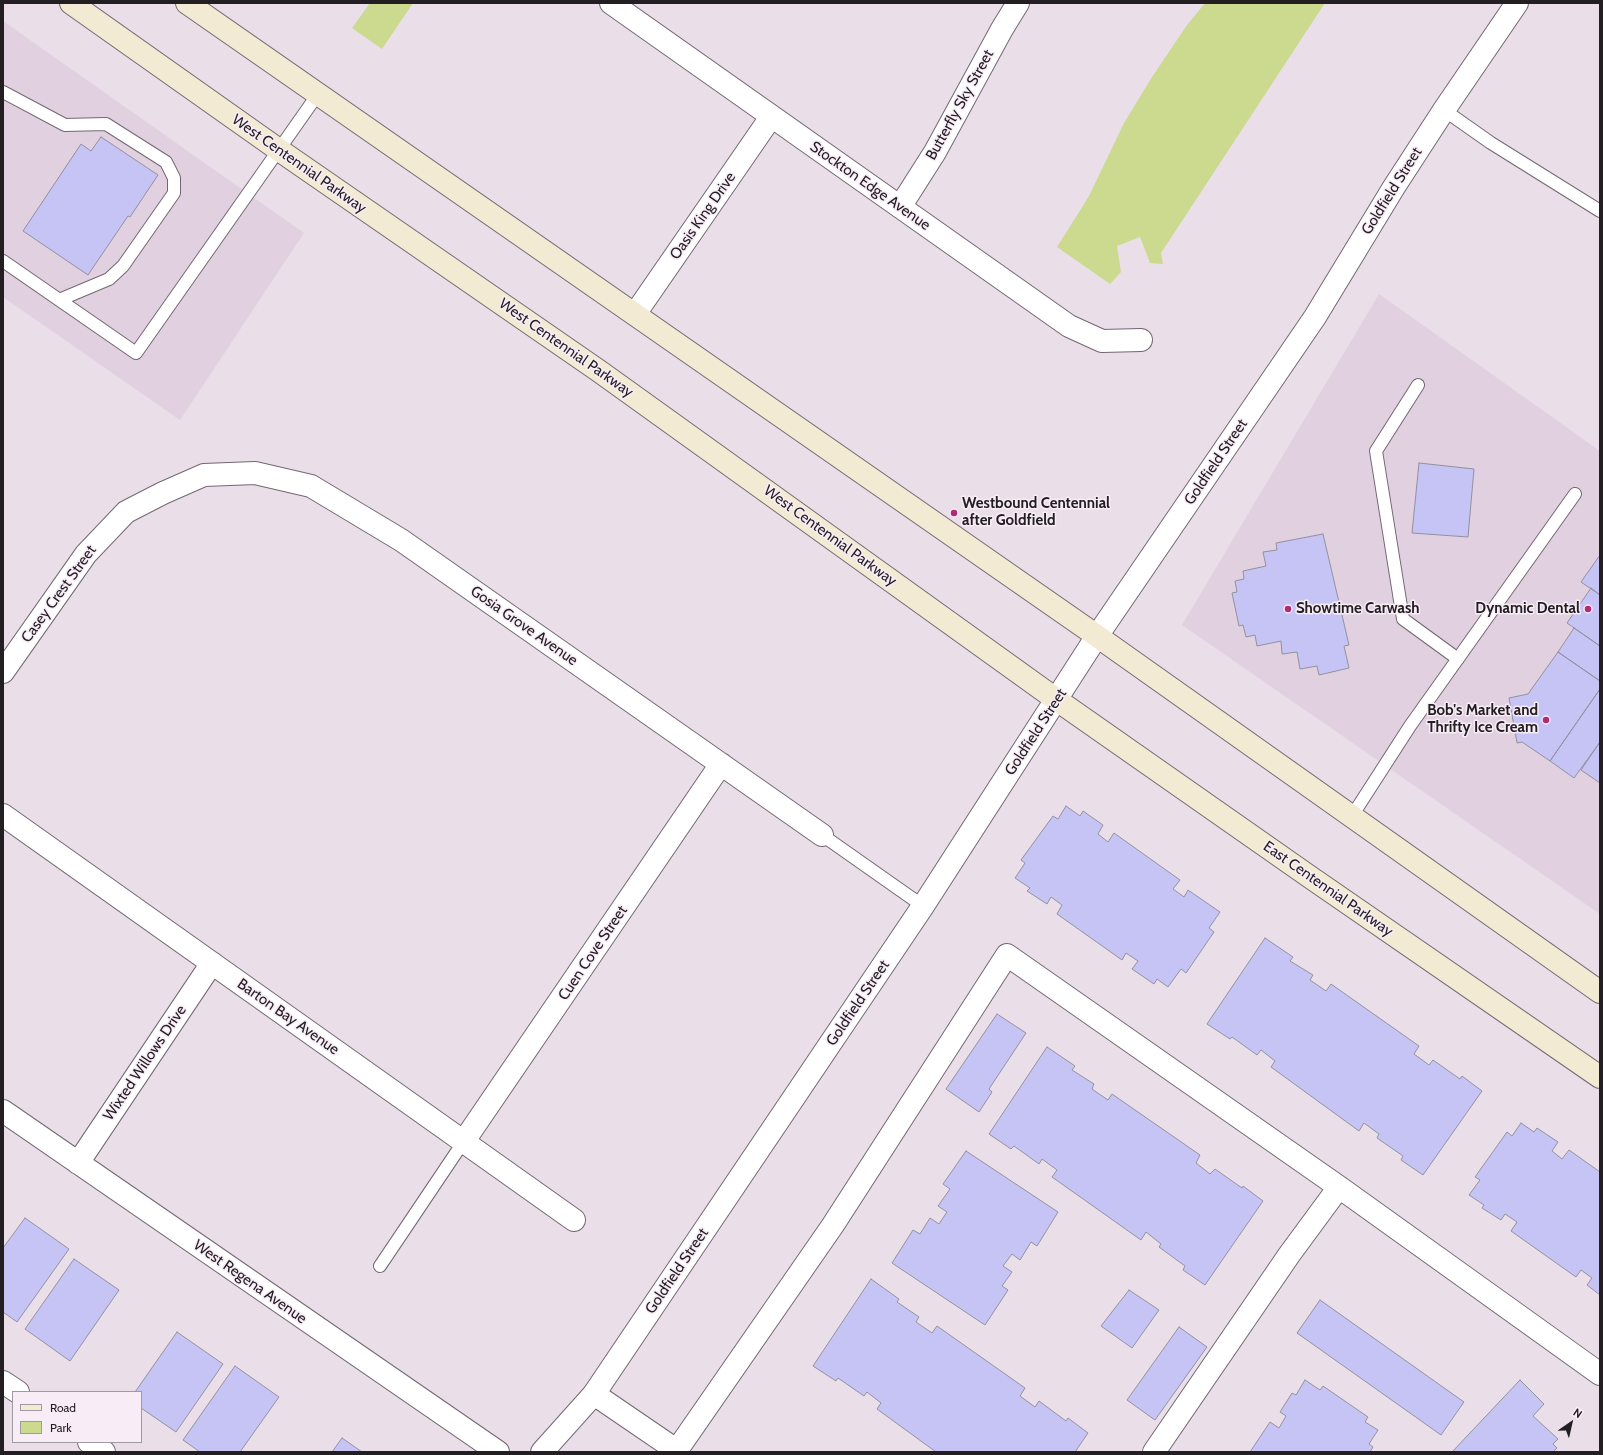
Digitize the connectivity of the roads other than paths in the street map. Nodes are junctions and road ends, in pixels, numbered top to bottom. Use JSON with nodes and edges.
{"nodes":[{"id":1,"x":70,"y":3,"type":"edge"},
{"id":2,"x":188,"y":3,"type":"edge"},
{"id":3,"x":1018,"y":3,"type":"edge"},
{"id":4,"x":1517,"y":3,"type":"edge"},
{"id":5,"x":620,"y":6,"type":"edge"},
{"id":6,"x":3,"y":92,"type":"edge"},
{"id":7,"x":318,"y":94,"type":"junction"},
{"id":8,"x":1444,"y":110,"type":"junction"},
{"id":9,"x":771,"y":117,"type":"junction"},
{"id":10,"x":279,"y":150,"type":"junction"},
{"id":11,"x":900,"y":207,"type":"junction"},
{"id":12,"x":1600,"y":212,"type":"edge"},
{"id":13,"x":3,"y":261,"type":"edge"},
{"id":14,"x":59,"y":300,"type":"junction"},
{"id":15,"x":635,"y":314,"type":"junction"},
{"id":16,"x":1141,"y":340,"type":"dead end"},
{"id":17,"x":1418,"y":385,"type":"dead end"},
{"id":18,"x":204,"y":475,"type":"joint"},
{"id":19,"x":1575,"y":494,"type":"dead end"},
{"id":20,"x":1097,"y":636,"type":"junction"},
{"id":21,"x":1458,"y":659,"type":"junction"},
{"id":22,"x":3,"y":672,"type":"edge"},
{"id":23,"x":1057,"y":700,"type":"junction"},
{"id":24,"x":721,"y":764,"type":"junction"},
{"id":25,"x":3,"y":814,"type":"edge"},
{"id":26,"x":1352,"y":816,"type":"junction"},
{"id":27,"x":822,"y":835,"type":"joint"},
{"id":28,"x":923,"y":906,"type":"junction"},
{"id":29,"x":212,"y":963,"type":"junction"},
{"id":30,"x":1600,"y":992,"type":"edge"},
{"id":31,"x":1600,"y":1077,"type":"edge"},
{"id":32,"x":3,"y":1111,"type":"edge"},
{"id":33,"x":464,"y":1141,"type":"junction"},
{"id":34,"x":78,"y":1163,"type":"junction"},
{"id":35,"x":1339,"y":1187,"type":"junction"},
{"id":36,"x":574,"y":1220,"type":"dead end"},
{"id":37,"x":380,"y":1266,"type":"dead end"},
{"id":38,"x":1600,"y":1374,"type":"edge"},
{"id":39,"x":3,"y":1382,"type":"edge"},
{"id":40,"x":16,"y":1391,"type":"edge"},
{"id":41,"x":594,"y":1394,"type":"junction"},
{"id":42,"x":90,"y":1443,"type":"edge"},
{"id":43,"x":678,"y":1451,"type":"edge"},
{"id":44,"x":104,"y":1452,"type":"edge"},
{"id":45,"x":498,"y":1452,"type":"edge"},
{"id":46,"x":542,"y":1452,"type":"edge"},
{"id":47,"x":1154,"y":1452,"type":"edge"}],
"edges":[{"from":1,"to":10,"type":"main road","name":"West Centennial Parkway"},
{"from":2,"to":7,"type":"main road"},
{"from":3,"to":11,"type":"street","name":"Butterfly Sky Street"},
{"from":4,"to":8,"type":"street","name":"Goldfield Street"},
{"from":5,"to":9,"type":"street","name":"Stockton Edge Avenue"},
{"from":6,"to":14,"type":"lane"},
{"from":7,"to":10,"type":"lane"},
{"from":7,"to":15,"type":"main road"},
{"from":8,"to":12,"type":"lane"},
{"from":8,"to":20,"type":"street","name":"Goldfield Street"},
{"from":9,"to":11,"type":"street","name":"Stockton Edge Avenue"},
{"from":9,"to":15,"type":"street","name":"Oasis King Drive"},
{"from":10,"to":14,"type":"lane"},
{"from":10,"to":23,"type":"main road","name":"West Centennial Parkway"},
{"from":11,"to":16,"type":"street","name":"Stockton Edge Avenue"},
{"from":13,"to":14,"type":"lane"},
{"from":15,"to":20,"type":"main road"},
{"from":17,"to":21,"type":"lane"},
{"from":18,"to":22,"type":"street","name":"Casey Crest Street"},
{"from":18,"to":24,"type":"street","name":"Gosia Grove Avenue"},
{"from":19,"to":21,"type":"lane"},
{"from":20,"to":23,"type":"street","name":"Goldfield Street"},
{"from":20,"to":26,"type":"main road"},
{"from":21,"to":26,"type":"lane"},
{"from":23,"to":28,"type":"street","name":"Goldfield Street"},
{"from":23,"to":31,"type":"main road","name":"East Centennial Parkway"},
{"from":24,"to":27,"type":"street","name":"Gosia Grove Avenue"},
{"from":24,"to":33,"type":"street","name":"Cuen Cove Street"},
{"from":25,"to":29,"type":"street","name":"Barton Bay Avenue"},
{"from":26,"to":30,"type":"main road"},
{"from":27,"to":28,"type":"lane"},
{"from":28,"to":41,"type":"street","name":"Goldfield Street"},
{"from":29,"to":33,"type":"street","name":"Barton Bay Avenue"},
{"from":29,"to":34,"type":"street","name":"Wixted Willows Drive"},
{"from":32,"to":34,"type":"street","name":"West Regena Avenue"},
{"from":33,"to":36,"type":"street","name":"Barton Bay Avenue"},
{"from":33,"to":37,"type":"lane"},
{"from":34,"to":45,"type":"street","name":"West Regena Avenue"},
{"from":35,"to":38,"type":"street"},
{"from":35,"to":43,"type":"street"},
{"from":35,"to":47,"type":"street"},
{"from":39,"to":40,"type":"street"},
{"from":41,"to":43,"type":"street"},
{"from":41,"to":46,"type":"street","name":"Goldfield Street"},
{"from":42,"to":44,"type":"street"}]}
